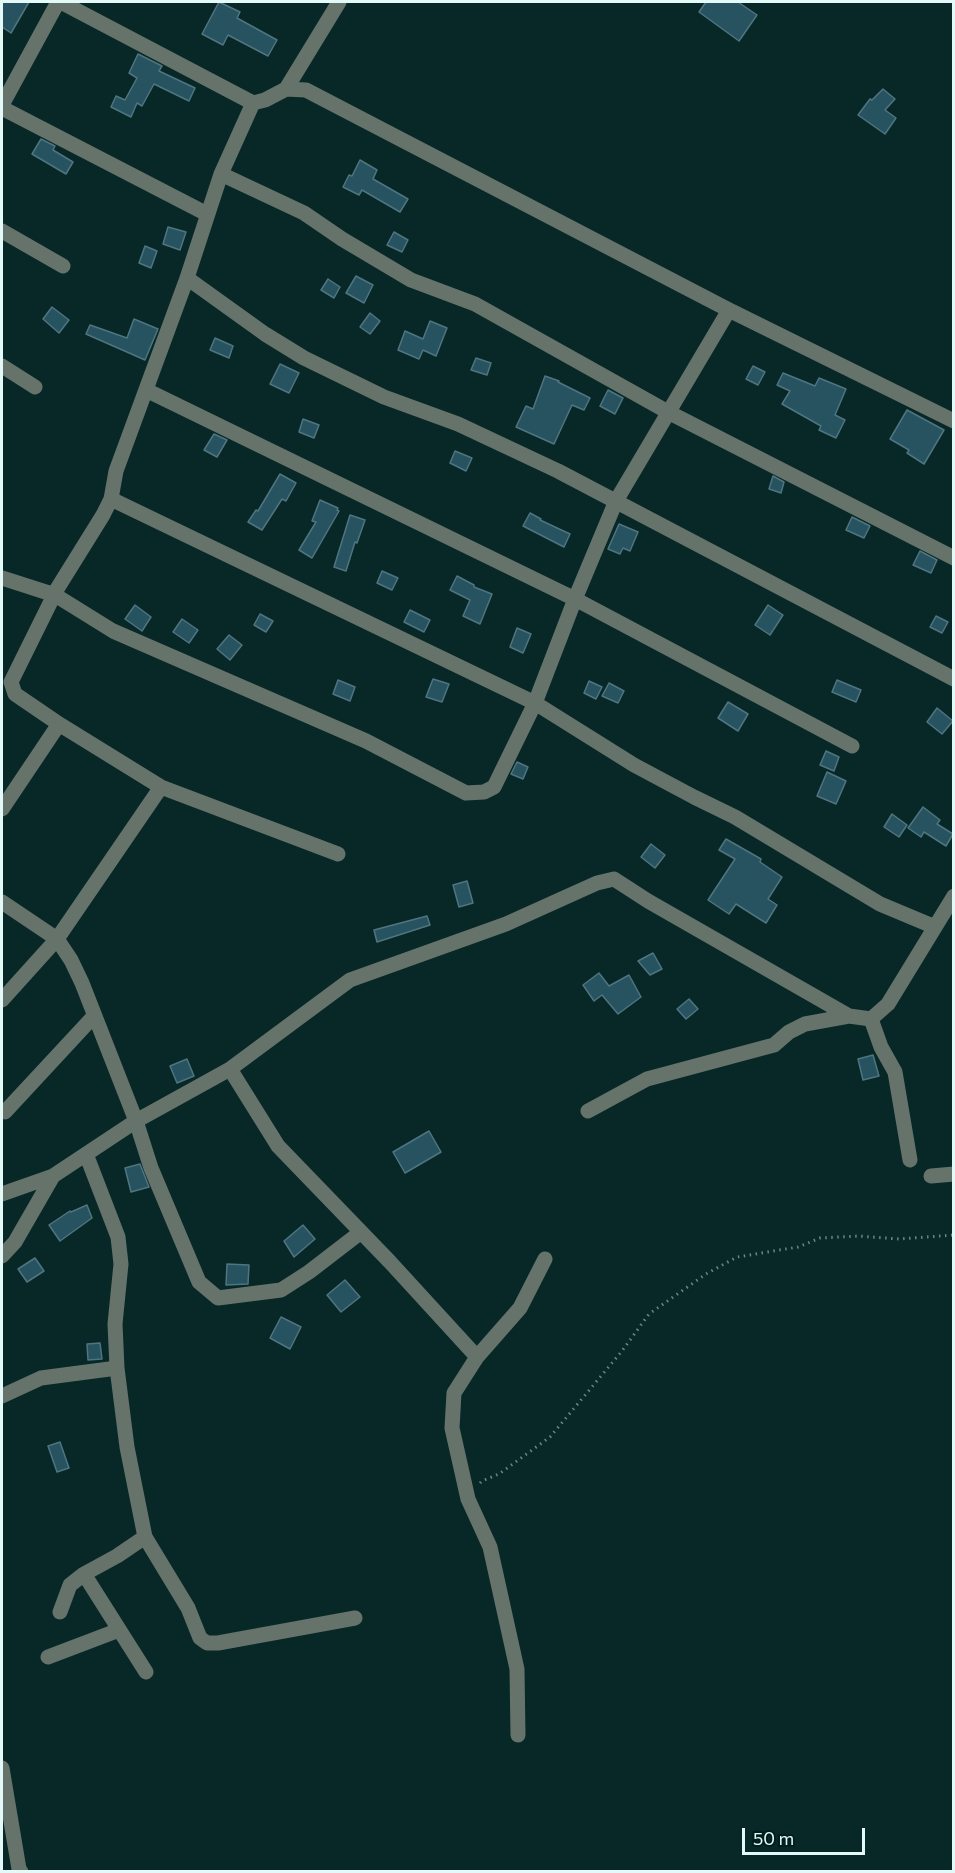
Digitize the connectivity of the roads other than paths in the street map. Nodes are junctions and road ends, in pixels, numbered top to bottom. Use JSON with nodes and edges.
{"nodes":[{"id":1,"x":59,"y":2,"type":"edge"},
{"id":2,"x":339,"y":2,"type":"edge"},
{"id":3,"x":286,"y":89,"type":"junction"},
{"id":4,"x":253,"y":103,"type":"junction"},
{"id":5,"x":2,"y":107,"type":"edge"},
{"id":6,"x":221,"y":174,"type":"junction"},
{"id":7,"x":207,"y":214,"type":"junction"},
{"id":8,"x":2,"y":231,"type":"edge"},
{"id":9,"x":63,"y":266,"type":"dead end"},
{"id":10,"x":188,"y":278,"type":"junction"},
{"id":11,"x":729,"y":310,"type":"junction"},
{"id":12,"x":2,"y":366,"type":"edge"},
{"id":13,"x":35,"y":387,"type":"dead end"},
{"id":14,"x":146,"y":390,"type":"junction"},
{"id":15,"x":668,"y":412,"type":"junction"},
{"id":16,"x":954,"y":421,"type":"edge"},
{"id":17,"x":111,"y":499,"type":"junction"},
{"id":18,"x":616,"y":501,"type":"junction"},
{"id":19,"x":954,"y":558,"type":"edge"},
{"id":20,"x":2,"y":578,"type":"edge"},
{"id":21,"x":55,"y":595,"type":"junction"},
{"id":22,"x":574,"y":599,"type":"junction"},
{"id":23,"x":954,"y":679,"type":"edge"},
{"id":24,"x":535,"y":703,"type":"junction"},
{"id":25,"x":59,"y":724,"type":"junction"},
{"id":26,"x":852,"y":746,"type":"dead end"},
{"id":27,"x":161,"y":787,"type":"junction"},
{"id":28,"x":2,"y":809,"type":"edge"},
{"id":29,"x":338,"y":854,"type":"dead end"},
{"id":30,"x":954,"y":896,"type":"edge"},
{"id":31,"x":2,"y":902,"type":"edge"},
{"id":32,"x":934,"y":927,"type":"junction"},
{"id":33,"x":57,"y":939,"type":"junction"},
{"id":34,"x":2,"y":1000,"type":"edge"},
{"id":35,"x":94,"y":1016,"type":"junction"},
{"id":36,"x":849,"y":1016,"type":"junction"},
{"id":37,"x":872,"y":1018,"type":"junction"},
{"id":38,"x":230,"y":1069,"type":"junction"},
{"id":39,"x":588,"y":1111,"type":"dead end"},
{"id":40,"x":4,"y":1112,"type":"dead end"},
{"id":41,"x":136,"y":1121,"type":"junction"},
{"id":42,"x":87,"y":1154,"type":"junction"},
{"id":43,"x":910,"y":1160,"type":"dead end"},
{"id":44,"x":954,"y":1174,"type":"edge"},
{"id":45,"x":53,"y":1176,"type":"junction"},
{"id":46,"x":931,"y":1176,"type":"dead end"},
{"id":47,"x":2,"y":1194,"type":"edge"},
{"id":48,"x":361,"y":1232,"type":"junction"},
{"id":49,"x":2,"y":1256,"type":"edge"},
{"id":50,"x":546,"y":1259,"type":"dead end"},
{"id":51,"x":477,"y":1357,"type":"junction"},
{"id":52,"x":117,"y":1368,"type":"junction"},
{"id":53,"x":2,"y":1396,"type":"edge"},
{"id":54,"x":145,"y":1538,"type":"junction"},
{"id":55,"x":84,"y":1574,"type":"junction"},
{"id":56,"x":60,"y":1612,"type":"dead end"},
{"id":57,"x":355,"y":1618,"type":"dead end"},
{"id":58,"x":119,"y":1630,"type":"junction"},
{"id":59,"x":48,"y":1658,"type":"dead end"},
{"id":60,"x":146,"y":1672,"type":"dead end"},
{"id":61,"x":518,"y":1735,"type":"dead end"},
{"id":62,"x":2,"y":1768,"type":"edge"},
{"id":63,"x":21,"y":1872,"type":"edge"}],
"edges":[{"from":1,"to":4,"type":"street"},
{"from":1,"to":5,"type":"street"},
{"from":2,"to":3,"type":"street"},
{"from":3,"to":4,"type":"street"},
{"from":3,"to":11,"type":"street"},
{"from":4,"to":6,"type":"street"},
{"from":5,"to":7,"type":"street"},
{"from":6,"to":7,"type":"street"},
{"from":6,"to":15,"type":"street"},
{"from":7,"to":10,"type":"street"},
{"from":8,"to":9,"type":"street"},
{"from":10,"to":14,"type":"street"},
{"from":10,"to":18,"type":"street"},
{"from":11,"to":15,"type":"street"},
{"from":11,"to":16,"type":"street"},
{"from":12,"to":13,"type":"street"},
{"from":14,"to":17,"type":"street"},
{"from":14,"to":22,"type":"street"},
{"from":15,"to":18,"type":"street"},
{"from":15,"to":19,"type":"street"},
{"from":17,"to":21,"type":"street"},
{"from":17,"to":24,"type":"street"},
{"from":18,"to":22,"type":"street"},
{"from":18,"to":23,"type":"street"},
{"from":20,"to":21,"type":"street"},
{"from":21,"to":24,"type":"street"},
{"from":21,"to":25,"type":"street"},
{"from":22,"to":24,"type":"street"},
{"from":22,"to":26,"type":"street"},
{"from":24,"to":32,"type":"street"},
{"from":25,"to":27,"type":"street"},
{"from":25,"to":28,"type":"street"},
{"from":27,"to":29,"type":"street"},
{"from":27,"to":33,"type":"street"},
{"from":30,"to":32,"type":"street"},
{"from":31,"to":33,"type":"street"},
{"from":32,"to":37,"type":"street"},
{"from":33,"to":34,"type":"street"},
{"from":33,"to":35,"type":"street"},
{"from":35,"to":40,"type":"street"},
{"from":35,"to":41,"type":"street"},
{"from":36,"to":37,"type":"street"},
{"from":36,"to":38,"type":"street"},
{"from":36,"to":39,"type":"street"},
{"from":37,"to":43,"type":"street"},
{"from":38,"to":41,"type":"street"},
{"from":38,"to":48,"type":"street"},
{"from":41,"to":42,"type":"street"},
{"from":41,"to":48,"type":"street"},
{"from":42,"to":45,"type":"street"},
{"from":42,"to":52,"type":"street"},
{"from":44,"to":46,"type":"street"},
{"from":45,"to":47,"type":"street"},
{"from":45,"to":49,"type":"street"},
{"from":48,"to":51,"type":"street"},
{"from":50,"to":51,"type":"street"},
{"from":51,"to":61,"type":"street"},
{"from":52,"to":53,"type":"street"},
{"from":52,"to":54,"type":"street"},
{"from":54,"to":55,"type":"street"},
{"from":54,"to":57,"type":"street"},
{"from":55,"to":56,"type":"street"},
{"from":55,"to":58,"type":"street"},
{"from":58,"to":59,"type":"street"},
{"from":58,"to":60,"type":"street"},
{"from":62,"to":63,"type":"street"}]}
